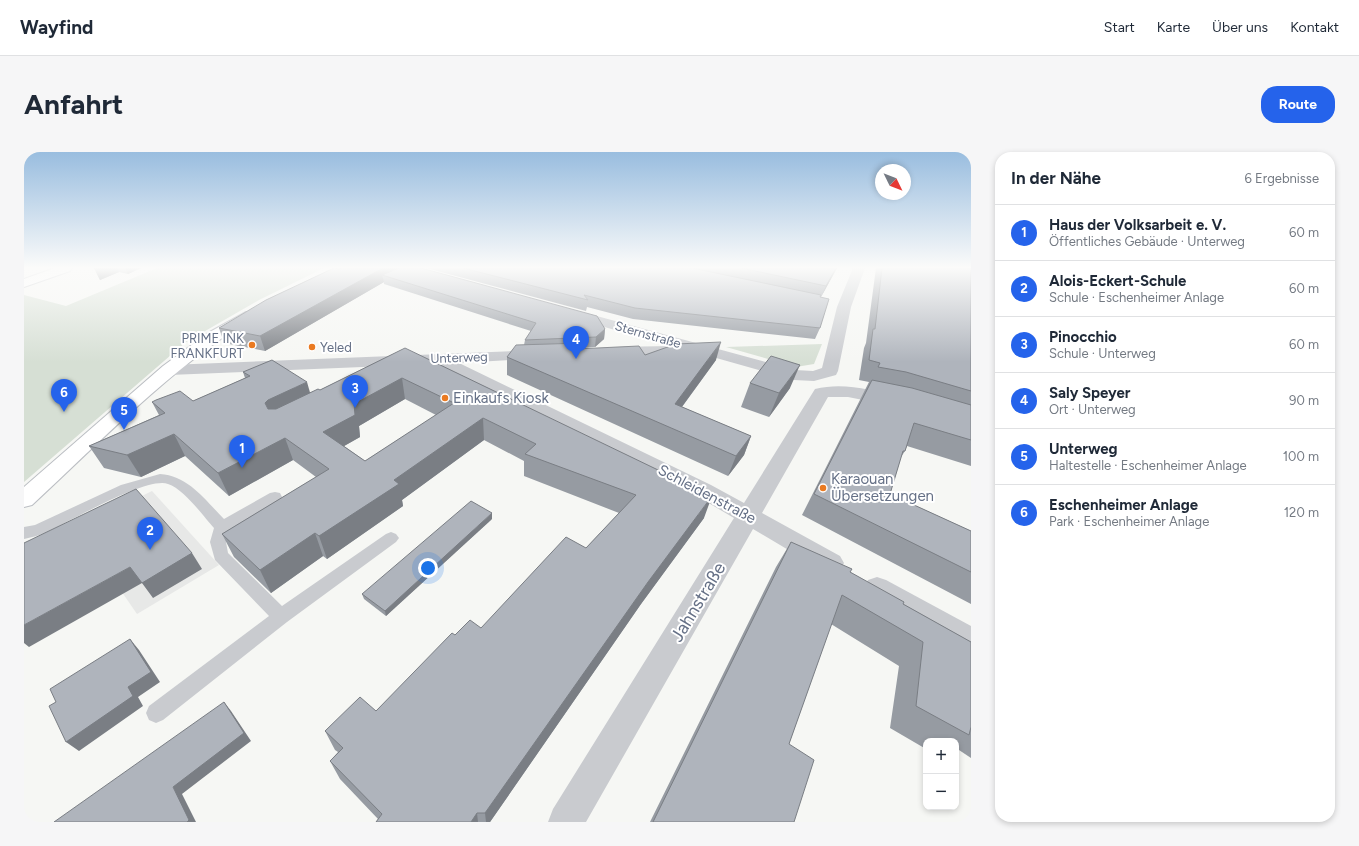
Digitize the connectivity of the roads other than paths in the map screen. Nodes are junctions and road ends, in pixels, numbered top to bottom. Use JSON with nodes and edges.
{"nodes":[{"id":1,"x":840,"y":299,"type":"edge"},
{"id":2,"x":259,"y":308,"type":"edge"},
{"id":3,"x":557,"y":309,"type":"edge"},
{"id":4,"x":701,"y":349,"type":"junction"},
{"id":5,"x":600,"y":353,"type":"edge"},
{"id":6,"x":553,"y":354,"type":"edge"},
{"id":7,"x":436,"y":358,"type":"junction"},
{"id":8,"x":412,"y":359,"type":"junction"},
{"id":9,"x":169,"y":370,"type":"junction"},
{"id":10,"x":386,"y":373,"type":"edge"},
{"id":11,"x":910,"y":406,"type":"edge"},
{"id":12,"x":275,"y":497,"type":"dead end"},
{"id":13,"x":24,"y":498,"type":"edge"},
{"id":14,"x":749,"y":516,"type":"junction"},
{"id":15,"x":222,"y":527,"type":"junction"},
{"id":16,"x":24,"y":532,"type":"edge"},
{"id":17,"x":391,"y":538,"type":"dead end"},
{"id":18,"x":281,"y":617,"type":"junction"},
{"id":19,"x":971,"y":641,"type":"edge"},
{"id":20,"x":156,"y":713,"type":"dead end"},
{"id":21,"x":566,"y":822,"type":"edge"}],
"edges":[{"from":1,"to":4,"type":"street","name":"Sternstraße"},
{"from":2,"to":9,"type":"main road"},
{"from":3,"to":4,"type":"street","name":"Sternstraße"},
{"from":4,"to":5,"type":"street"},
{"from":6,"to":7,"type":"street","name":"Unterweg"},
{"from":7,"to":8,"type":"street","name":"Unterweg"},
{"from":7,"to":14,"type":"street","name":"Schleidenstraße"},
{"from":8,"to":9,"type":"street","name":"Unterweg"},
{"from":8,"to":10,"type":"lane"},
{"from":9,"to":13,"type":"main road"},
{"from":11,"to":14,"type":"street","name":"Jahnstraße"},
{"from":12,"to":15,"type":"lane"},
{"from":14,"to":19,"type":"street","name":"Schleidenstraße"},
{"from":14,"to":21,"type":"street","name":"Jahnstraße"},
{"from":15,"to":16,"type":"lane"},
{"from":15,"to":18,"type":"lane"},
{"from":17,"to":18,"type":"lane"},
{"from":18,"to":20,"type":"lane"}]}
